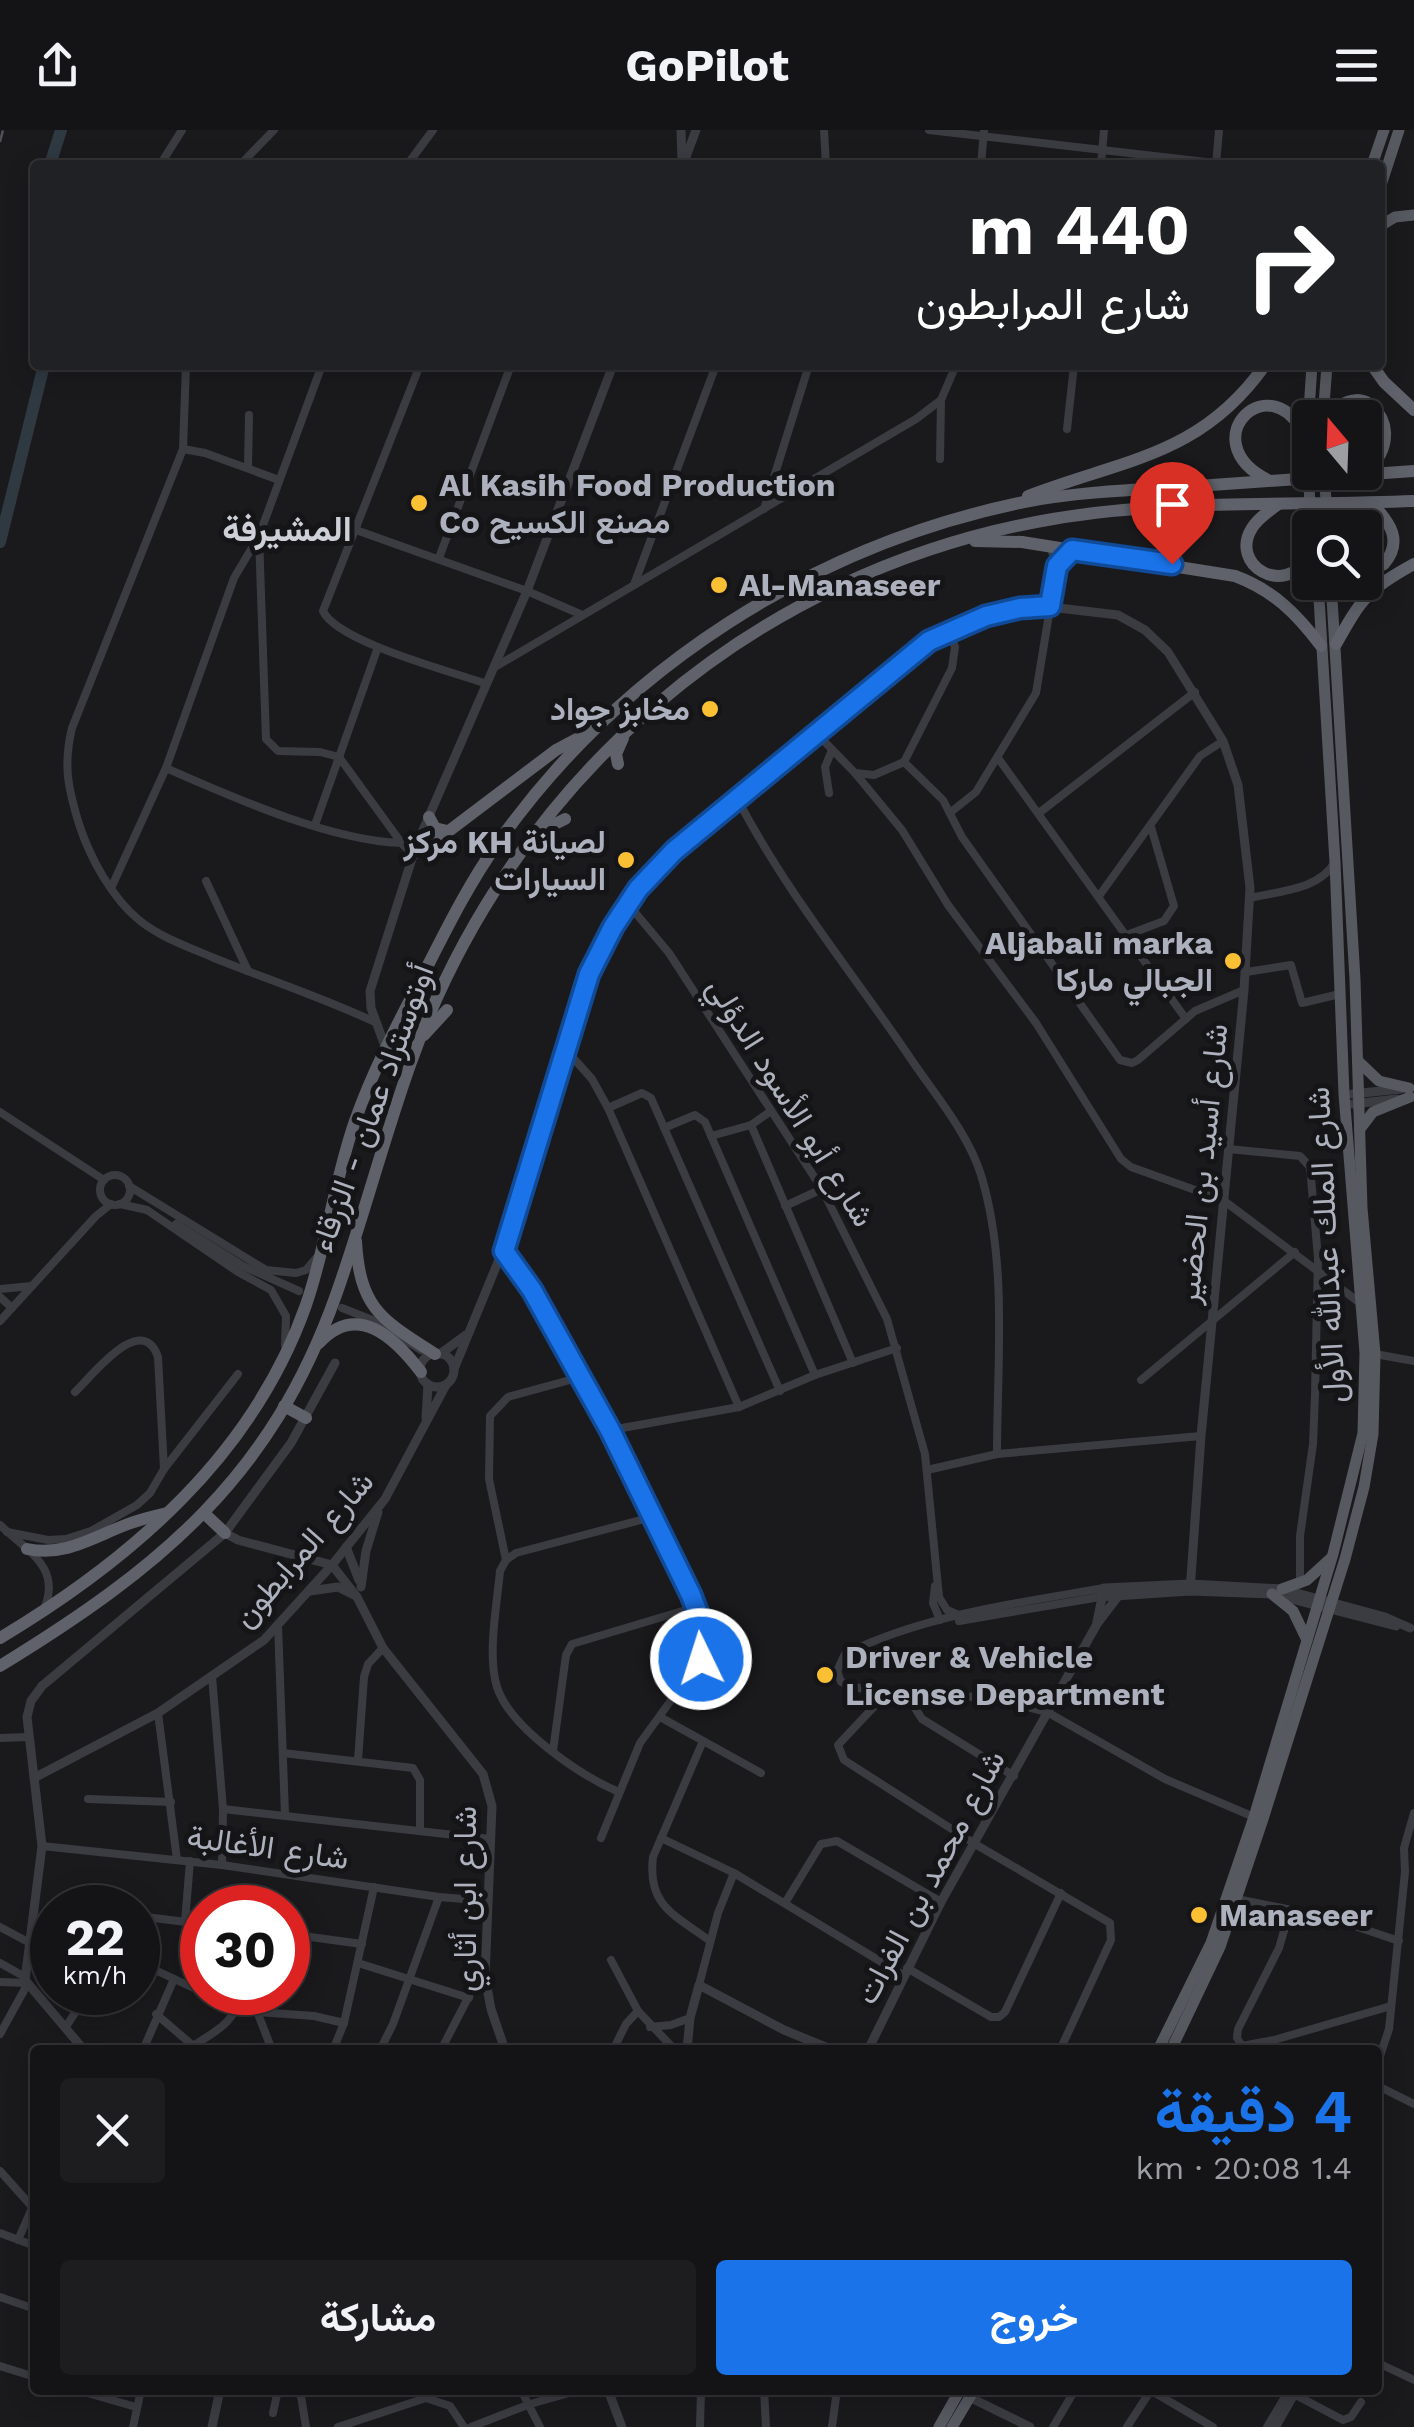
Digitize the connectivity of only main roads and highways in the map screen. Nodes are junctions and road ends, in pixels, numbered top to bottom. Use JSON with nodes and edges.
{"nodes":[{"id":1,"x":1384,"y":130,"type":"edge"},
{"id":2,"x":1399,"y":130,"type":"edge"},
{"id":3,"x":1373,"y":160,"type":"edge"},
{"id":4,"x":1385,"y":173,"type":"edge"},
{"id":5,"x":1414,"y":215,"type":"edge"},
{"id":6,"x":1385,"y":223,"type":"edge"},
{"id":7,"x":1261,"y":370,"type":"edge"},
{"id":8,"x":1312,"y":370,"type":"edge"},
{"id":9,"x":1327,"y":370,"type":"edge"},
{"id":10,"x":1376,"y":370,"type":"edge"},
{"id":11,"x":1309,"y":400,"type":"edge"},
{"id":12,"x":1324,"y":400,"type":"edge"},
{"id":13,"x":1382,"y":408,"type":"edge"},
{"id":14,"x":1414,"y":410,"type":"edge"},
{"id":15,"x":1292,"y":415,"type":"edge"},
{"id":16,"x":1382,"y":461,"type":"edge"},
{"id":17,"x":1414,"y":471,"type":"edge"},
{"id":18,"x":1382,"y":472,"type":"edge"},
{"id":19,"x":1292,"y":479,"type":"edge"},
{"id":20,"x":1270,"y":481,"type":"junction"},
{"id":21,"x":1414,"y":501,"type":"edge"},
{"id":22,"x":1372,"y":503,"type":"junction"},
{"id":23,"x":1277,"y":505,"type":"junction"},
{"id":24,"x":1000,"y":508,"type":"junction"},
{"id":25,"x":1378,"y":510,"type":"edge"},
{"id":26,"x":1382,"y":515,"type":"edge"},
{"id":27,"x":952,"y":543,"type":"junction"},
{"id":28,"x":1414,"y":564,"type":"edge"},
{"id":29,"x":1382,"y":565,"type":"edge"},
{"id":30,"x":1292,"y":574,"type":"edge"},
{"id":31,"x":1319,"y":600,"type":"edge"},
{"id":32,"x":1333,"y":600,"type":"edge"},
{"id":33,"x":744,"y":639,"type":"junction"},
{"id":34,"x":1336,"y":644,"type":"junction"},
{"id":35,"x":1320,"y":646,"type":"junction"},
{"id":36,"x":753,"y":655,"type":"dead end"},
{"id":37,"x":630,"y":726,"type":"junction"},
{"id":38,"x":595,"y":730,"type":"junction"},
{"id":39,"x":618,"y":764,"type":"dead end"},
{"id":40,"x":1344,"y":768,"type":"junction"},
{"id":41,"x":1329,"y":769,"type":"junction"},
{"id":42,"x":429,"y":817,"type":"road end"},
{"id":43,"x":565,"y":819,"type":"dead end"},
{"id":44,"x":446,"y":831,"type":"junction"},
{"id":45,"x":529,"y":839,"type":"junction"},
{"id":46,"x":413,"y":854,"type":"road end"},
{"id":47,"x":447,"y":1010,"type":"dead end"},
{"id":48,"x":419,"y":1041,"type":"junction"},
{"id":49,"x":1356,"y":1059,"type":"junction"},
{"id":50,"x":1412,"y":1093,"type":"edge"},
{"id":51,"x":1352,"y":1099,"type":"junction"},
{"id":52,"x":1360,"y":1129,"type":"junction"},
{"id":53,"x":356,"y":1230,"type":"junction"},
{"id":54,"x":314,"y":1348,"type":"junction"},
{"id":55,"x":436,"y":1354,"type":"road end"},
{"id":56,"x":1370,"y":1354,"type":"junction"},
{"id":57,"x":423,"y":1375,"type":"road end"},
{"id":58,"x":284,"y":1406,"type":"junction"},
{"id":59,"x":306,"y":1418,"type":"road end"},
{"id":60,"x":170,"y":1513,"type":"junction"},
{"id":61,"x":204,"y":1514,"type":"junction"},
{"id":62,"x":226,"y":1533,"type":"road end"},
{"id":63,"x":27,"y":1549,"type":"road end"},
{"id":64,"x":1333,"y":1554,"type":"junction"},
{"id":65,"x":1324,"y":1604,"type":"junction"},
{"id":66,"x":0,"y":1638,"type":"edge"},
{"id":67,"x":1307,"y":1640,"type":"junction"},
{"id":68,"x":0,"y":1666,"type":"edge"},
{"id":69,"x":1161,"y":2045,"type":"edge"},
{"id":70,"x":1173,"y":2045,"type":"edge"},
{"id":71,"x":965,"y":2395,"type":"edge"},
{"id":72,"x":967,"y":2395,"type":"edge"},
{"id":73,"x":938,"y":2427,"type":"edge"},
{"id":74,"x":952,"y":2427,"type":"edge"}],
"edges":[{"from":1,"to":3,"type":"main road"},
{"from":2,"to":4,"type":"main road"},
{"from":5,"to":6,"type":"main road"},
{"from":7,"to":24,"type":"highway"},
{"from":8,"to":11,"type":"main road"},
{"from":9,"to":12,"type":"main road"},
{"from":10,"to":14,"type":"highway"},
{"from":13,"to":16,"type":"highway"},
{"from":15,"to":20,"type":"highway"},
{"from":17,"to":18,"type":"highway","name":"أوتوستراد عمان - الزرقاء"},
{"from":19,"to":20,"type":"highway","name":"أوتوستراد عمان - الزرقاء"},
{"from":20,"to":24,"type":"highway","name":"أوتوستراد عمان - الزرقاء"},
{"from":21,"to":22,"type":"highway","name":"أوتوستراد عمان - الزرقاء"},
{"from":22,"to":23,"type":"highway","name":"أوتوستراد عمان - الزرقاء"},
{"from":22,"to":25,"type":"highway"},
{"from":23,"to":27,"type":"highway","name":"أوتوستراد عمان - الزرقاء"},
{"from":23,"to":30,"type":"highway"},
{"from":24,"to":38,"type":"highway","name":"أوتوستراد عمان - الزرقاء"},
{"from":26,"to":29,"type":"highway"},
{"from":27,"to":33,"type":"highway","name":"أوتوستراد عمان - الزرقاء"},
{"from":27,"to":35,"type":"highway"},
{"from":28,"to":34,"type":"highway"},
{"from":31,"to":35,"type":"main road","name":"شارع الملك عبدالله الأول"},
{"from":32,"to":34,"type":"main road","name":"شارع الملك عبدالله الأول"},
{"from":33,"to":36,"type":"highway"},
{"from":33,"to":37,"type":"highway","name":"أوتوستراد عمان - الزرقاء"},
{"from":34,"to":40,"type":"main road","name":"شارع الملك عبدالله الأول"},
{"from":35,"to":41,"type":"main road","name":"شارع الملك عبدالله الأول"},
{"from":37,"to":39,"type":"highway"},
{"from":37,"to":45,"type":"highway","name":"أوتوستراد عمان - الزرقاء"},
{"from":38,"to":44,"type":"highway"},
{"from":38,"to":60,"type":"highway","name":"أوتوستراد عمان - الزرقاء"},
{"from":40,"to":41,"type":"main road"},
{"from":40,"to":49,"type":"main road","name":"شارع الملك عبدالله الأول"},
{"from":41,"to":51,"type":"main road","name":"شارع الملك عبدالله الأول"},
{"from":42,"to":44,"type":"highway"},
{"from":43,"to":45,"type":"highway"},
{"from":44,"to":46,"type":"highway"},
{"from":45,"to":48,"type":"highway","name":"أوتوستراد عمان - الزرقاء"},
{"from":47,"to":48,"type":"highway"},
{"from":48,"to":53,"type":"highway","name":"أوتوستراد عمان - الزرقاء"},
{"from":49,"to":50,"type":"main road"},
{"from":49,"to":51,"type":"main road","name":"شارع الملك عبدالله الأول"},
{"from":50,"to":52,"type":"main road"},
{"from":51,"to":52,"type":"main road","name":"شارع الملك عبدالله الأول"},
{"from":51,"to":56,"type":"main road","name":"شارع الملك عبدالله الأول"},
{"from":52,"to":56,"type":"main road","name":"شارع الملك عبدالله الأول"},
{"from":53,"to":54,"type":"highway","name":"أوتوستراد عمان - الزرقاء"},
{"from":53,"to":55,"type":"highway"},
{"from":54,"to":57,"type":"highway"},
{"from":54,"to":58,"type":"highway","name":"أوتوستراد عمان - الزرقاء"},
{"from":56,"to":64,"type":"main road","name":"شارع الملك عبدالله الأول"},
{"from":56,"to":65,"type":"main road","name":"شارع الملك عبدالله الأول"},
{"from":58,"to":59,"type":"highway"},
{"from":58,"to":61,"type":"highway","name":"أوتوستراد عمان - الزرقاء"},
{"from":60,"to":63,"type":"highway"},
{"from":60,"to":66,"type":"highway","name":"أوتوستراد عمان - الزرقاء"},
{"from":61,"to":62,"type":"highway"},
{"from":61,"to":68,"type":"highway","name":"أوتوستراد عمان - الزرقاء"},
{"from":64,"to":65,"type":"main road","name":"شارع الملك عبدالله الأول"},
{"from":64,"to":67,"type":"main road"},
{"from":65,"to":67,"type":"main road","name":"شارع الملك عبدالله الأول"},
{"from":65,"to":70,"type":"main road","name":"شارع الملك عبدالله الأول"},
{"from":67,"to":69,"type":"main road","name":"شارع الملك عبدالله الأول"},
{"from":71,"to":73,"type":"main road"},
{"from":72,"to":74,"type":"main road"}]}
